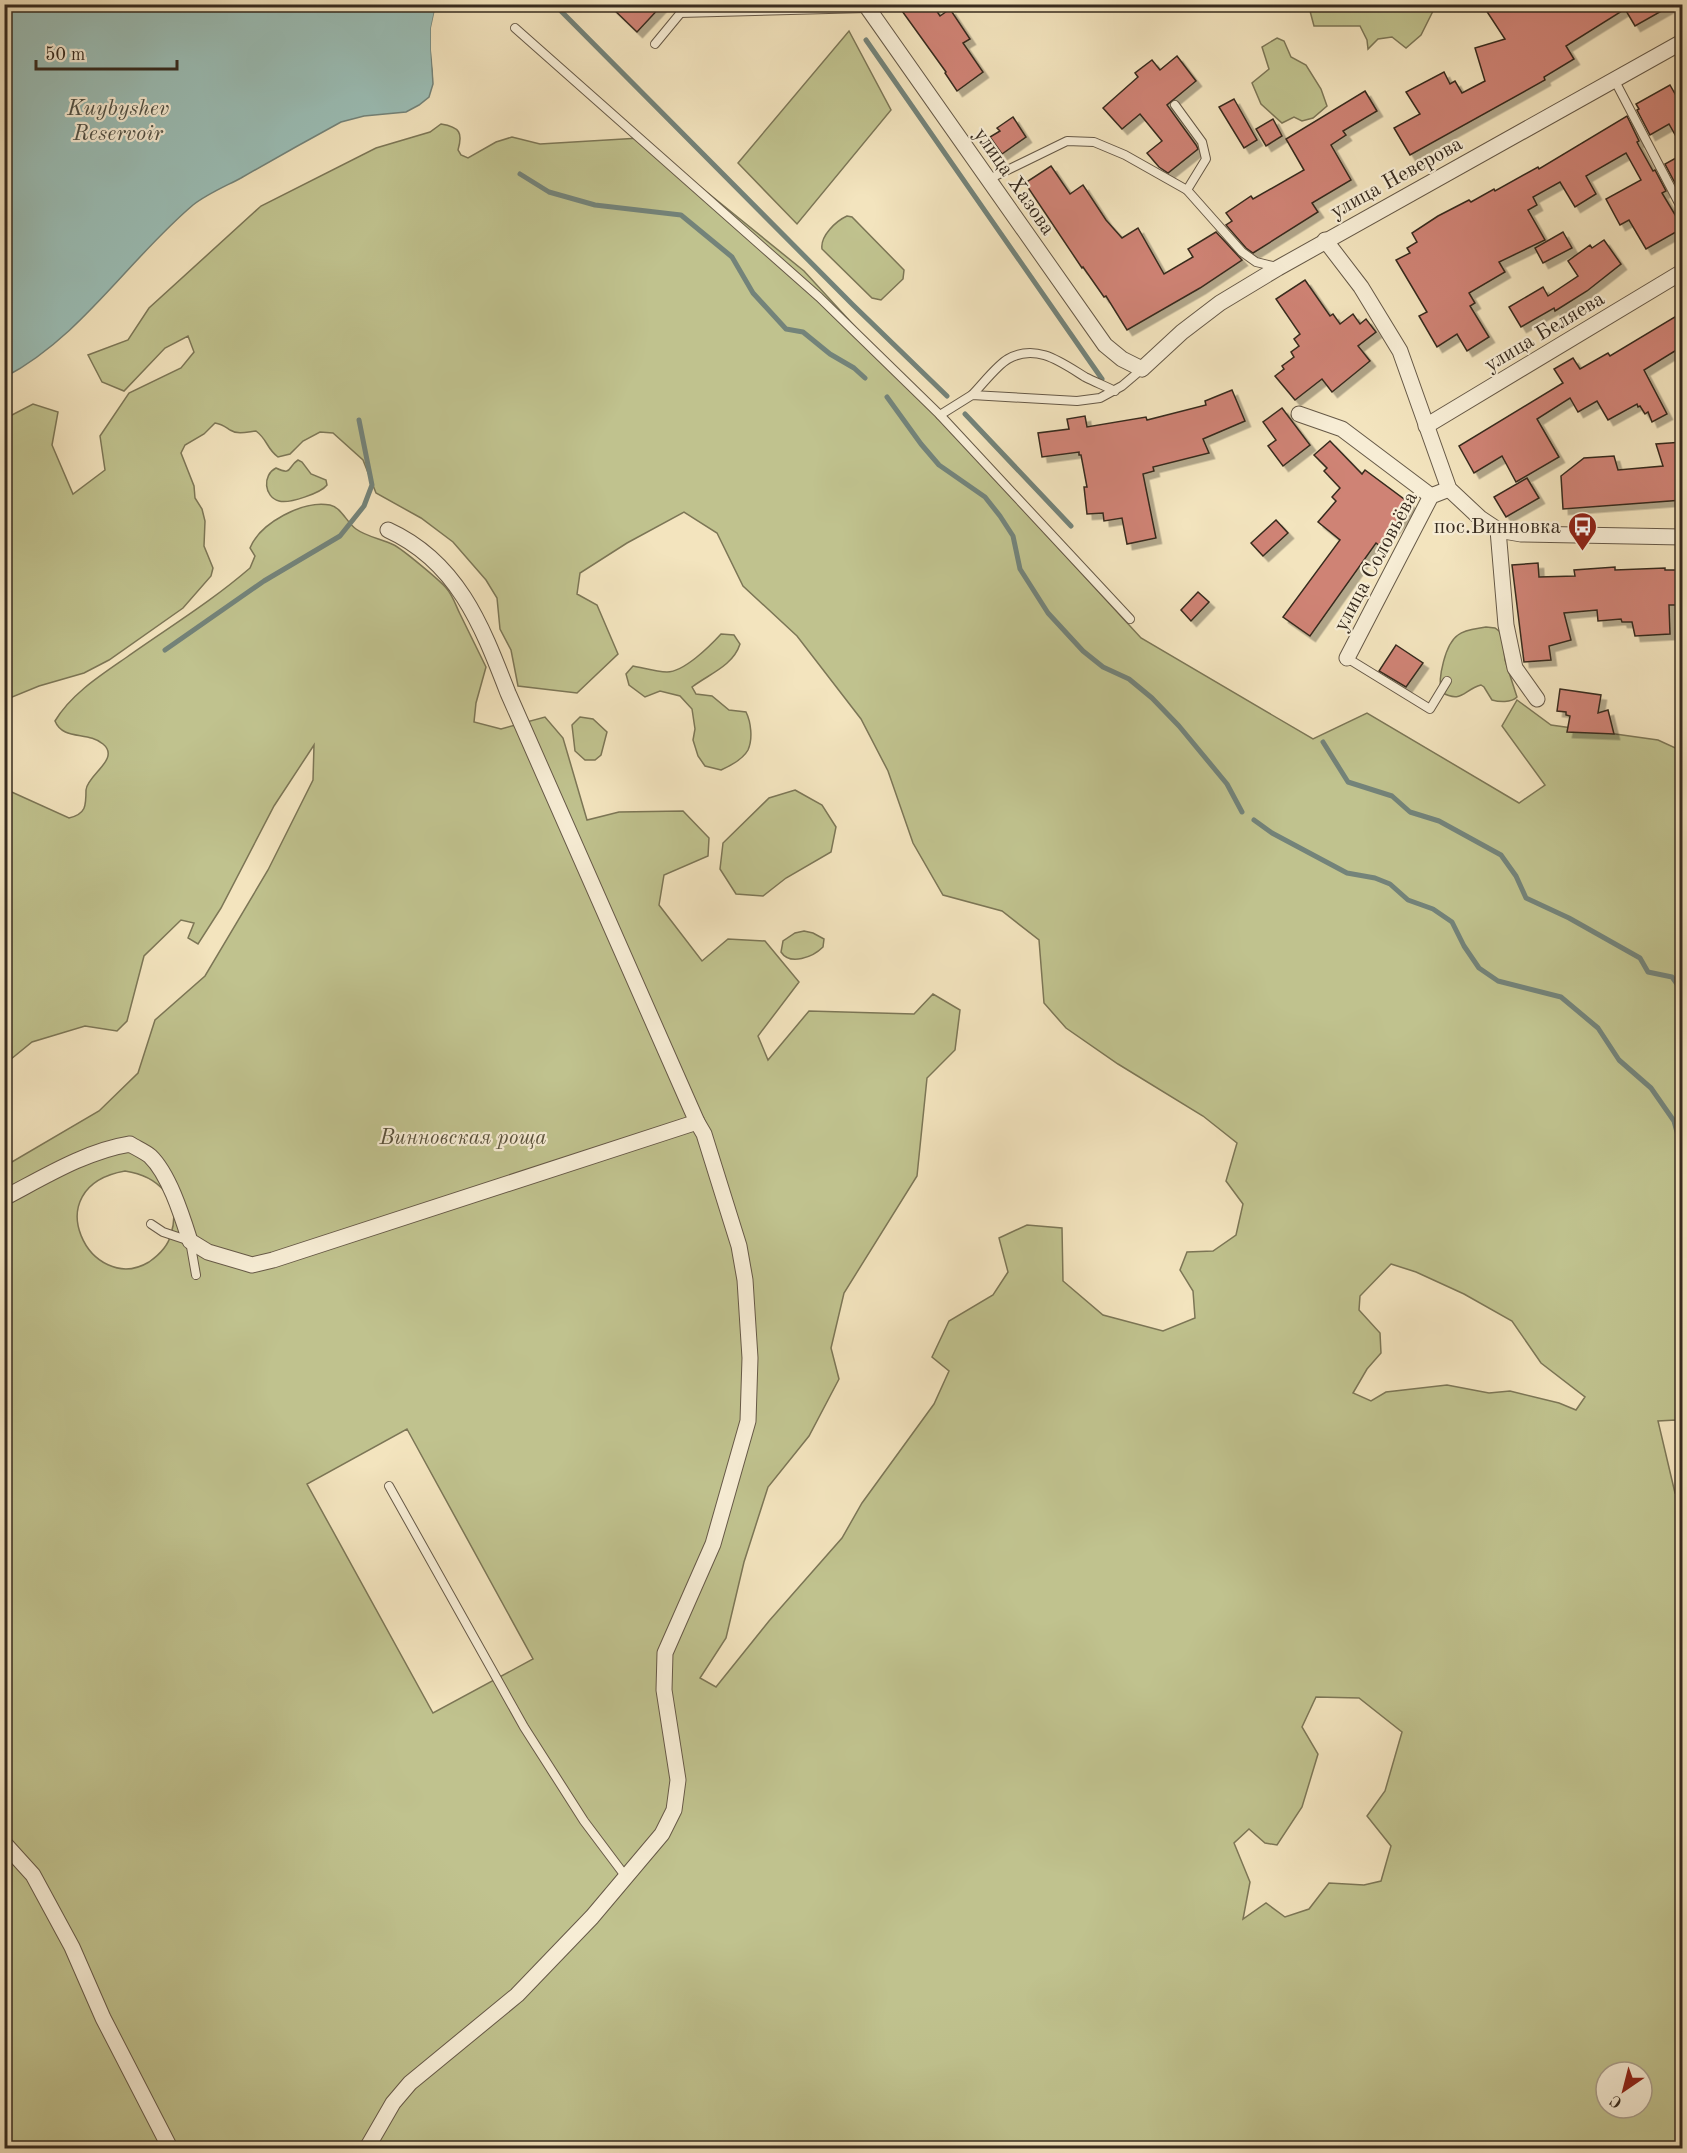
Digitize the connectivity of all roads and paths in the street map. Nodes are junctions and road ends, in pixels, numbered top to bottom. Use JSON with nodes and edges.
{"nodes":[{"id":1,"x":688,"y":4,"type":"edge"},
{"id":2,"x":866,"y":6,"type":"edge"},
{"id":3,"x":680,"y":13,"type":"junction"},
{"id":4,"x":515,"y":28,"type":"dead end"},
{"id":5,"x":1683,"y":42,"type":"edge"},
{"id":6,"x":655,"y":44,"type":"dead end"},
{"id":7,"x":1615,"y":81,"type":"junction"},
{"id":8,"x":1175,"y":105,"type":"dead end"},
{"id":9,"x":989,"y":179,"type":"junction"},
{"id":10,"x":1187,"y":190,"type":"junction"},
{"id":11,"x":1683,"y":208,"type":"edge"},
{"id":12,"x":1325,"y":240,"type":"junction"},
{"id":13,"x":1278,"y":268,"type":"junction"},
{"id":14,"x":1683,"y":272,"type":"edge"},
{"id":15,"x":1142,"y":369,"type":"junction"},
{"id":16,"x":1115,"y":391,"type":"junction"},
{"id":17,"x":972,"y":395,"type":"junction"},
{"id":18,"x":1299,"y":414,"type":"dead end"},
{"id":19,"x":940,"y":415,"type":"junction"},
{"id":20,"x":1426,"y":426,"type":"junction"},
{"id":21,"x":1449,"y":489,"type":"junction"},
{"id":22,"x":1431,"y":496,"type":"junction"},
{"id":23,"x":388,"y":530,"type":"dead end"},
{"id":24,"x":1498,"y":530,"type":"junction"},
{"id":25,"x":1683,"y":537,"type":"edge"},
{"id":26,"x":1130,"y":619,"type":"dead end"},
{"id":27,"x":1347,"y":658,"type":"joint"},
{"id":28,"x":1447,"y":681,"type":"dead end"},
{"id":29,"x":1537,"y":699,"type":"dead end"},
{"id":30,"x":697,"y":1122,"type":"junction"},
{"id":31,"x":4,"y":1198,"type":"edge"},
{"id":32,"x":151,"y":1224,"type":"dead end"},
{"id":33,"x":190,"y":1240,"type":"junction"},
{"id":34,"x":196,"y":1275,"type":"dead end"},
{"id":35,"x":389,"y":1486,"type":"dead end"},
{"id":36,"x":4,"y":1844,"type":"edge"},
{"id":37,"x":627,"y":1878,"type":"junction"},
{"id":38,"x":170,"y":2148,"type":"edge"},
{"id":39,"x":367,"y":2148,"type":"edge"}],
"edges":[{"from":1,"to":3,"type":"lane"},
{"from":2,"to":3,"type":"lane"},
{"from":2,"to":9,"type":"street","name":"улица Хазова"},
{"from":3,"to":6,"type":"lane"},
{"from":4,"to":19,"type":"lane"},
{"from":5,"to":7,"type":"street","name":"улица Неверова"},
{"from":7,"to":11,"type":"lane"},
{"from":7,"to":12,"type":"street","name":"улица Неверова"},
{"from":8,"to":10,"type":"lane"},
{"from":9,"to":10,"type":"lane"},
{"from":9,"to":15,"type":"street","name":"улица Хазова"},
{"from":10,"to":13,"type":"lane"},
{"from":12,"to":13,"type":"street","name":"улица Неверова"},
{"from":12,"to":20,"type":"street"},
{"from":13,"to":15,"type":"street","name":"улица Неверова"},
{"from":14,"to":20,"type":"street","name":"улица Беляева"},
{"from":15,"to":16,"type":"lane"},
{"from":16,"to":17,"type":"lane"},
{"from":16,"to":17,"type":"lane"},
{"from":17,"to":19,"type":"lane"},
{"from":18,"to":22,"type":"street"},
{"from":19,"to":26,"type":"lane"},
{"from":20,"to":21,"type":"street"},
{"from":21,"to":22,"type":"street","name":"улица Соловьёва"},
{"from":21,"to":24,"type":"street","name":"улица Соловьёва"},
{"from":22,"to":27,"type":"street","name":"улица Соловьёва"},
{"from":23,"to":30,"type":"street"},
{"from":24,"to":25,"type":"street","name":"улица Соловьёва"},
{"from":24,"to":29,"type":"street"},
{"from":27,"to":28,"type":"lane"},
{"from":30,"to":33,"type":"street"},
{"from":30,"to":37,"type":"street"},
{"from":31,"to":33,"type":"street"},
{"from":32,"to":33,"type":"lane"},
{"from":33,"to":34,"type":"lane"},
{"from":35,"to":37,"type":"lane"},
{"from":36,"to":38,"type":"street"},
{"from":37,"to":39,"type":"street"}]}
